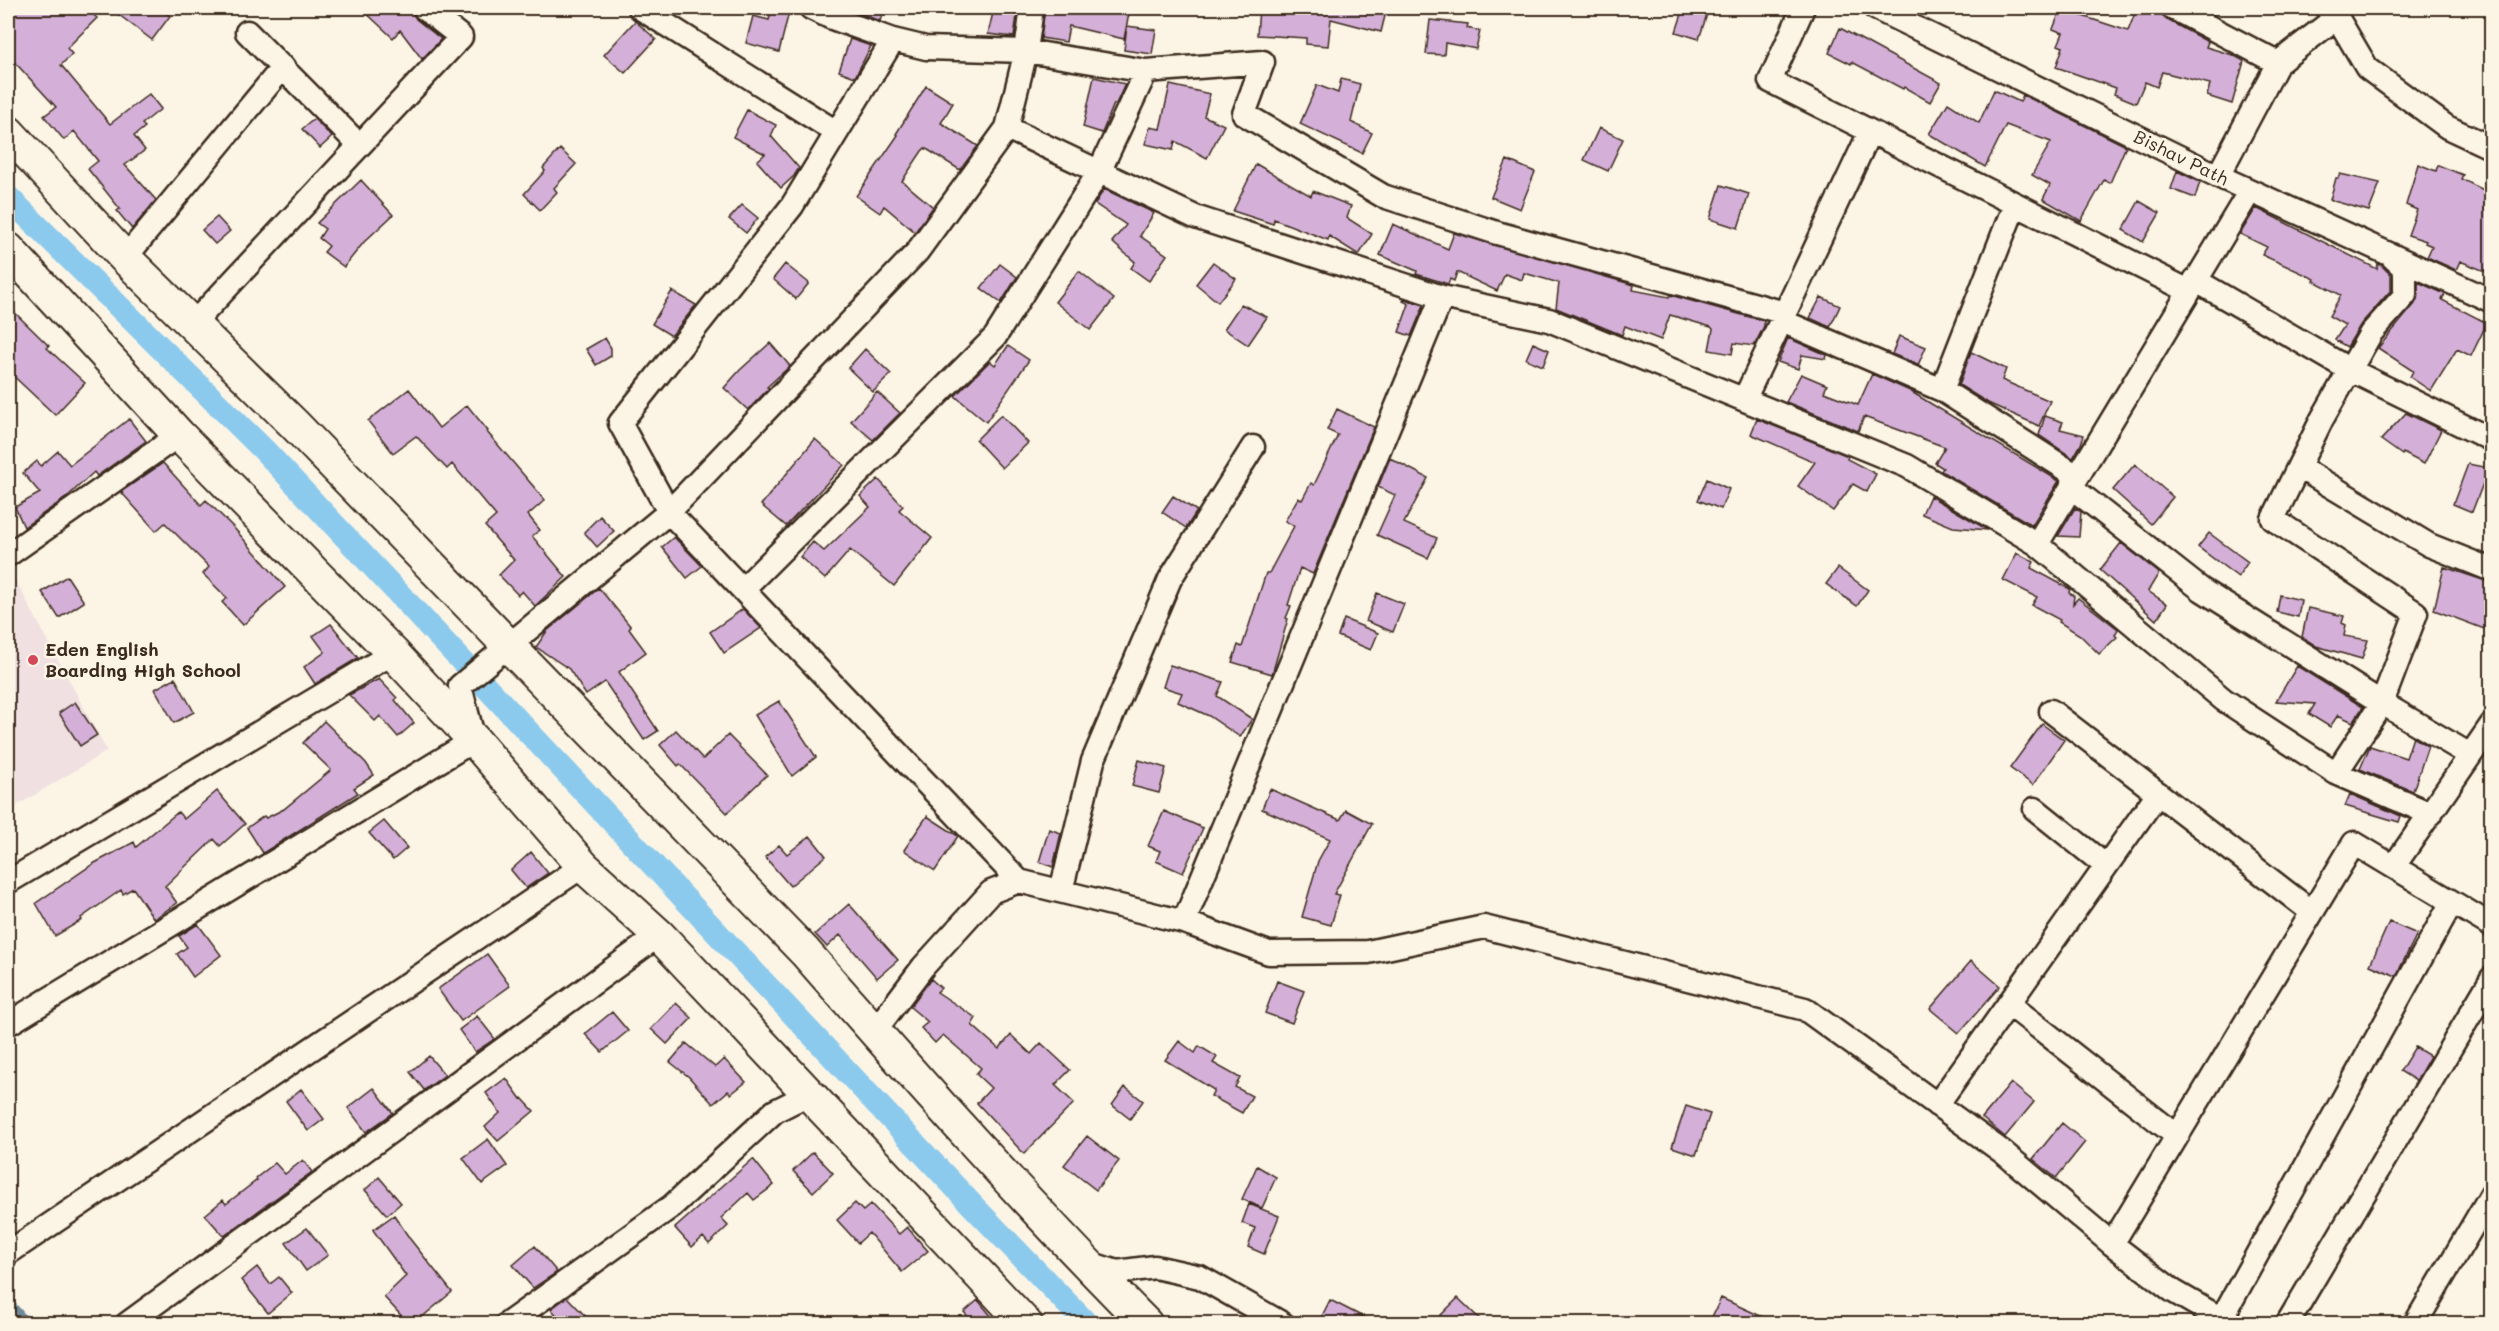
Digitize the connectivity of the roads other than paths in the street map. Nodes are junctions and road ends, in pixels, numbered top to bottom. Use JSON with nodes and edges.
{"nodes":[{"id":1,"x":424,"y":8,"type":"edge"},
{"id":2,"x":640,"y":8,"type":"edge"},
{"id":3,"x":811,"y":8,"type":"edge"},
{"id":4,"x":1032,"y":8,"type":"edge"},
{"id":5,"x":1803,"y":8,"type":"edge"},
{"id":6,"x":1875,"y":8,"type":"edge"},
{"id":7,"x":2174,"y":8,"type":"edge"},
{"id":8,"x":2332,"y":12,"type":"edge"},
{"id":9,"x":247,"y":32,"type":"dead end"},
{"id":10,"x":893,"y":40,"type":"junction"},
{"id":11,"x":1026,"y":51,"type":"junction"},
{"id":12,"x":2278,"y":63,"type":"junction"},
{"id":13,"x":283,"y":67,"type":"junction"},
{"id":14,"x":1146,"y":71,"type":"junction"},
{"id":15,"x":1007,"y":128,"type":"junction"},
{"id":16,"x":8,"y":132,"type":"edge"},
{"id":17,"x":837,"y":132,"type":"junction"},
{"id":18,"x":1870,"y":132,"type":"junction"},
{"id":19,"x":359,"y":145,"type":"junction"},
{"id":20,"x":2492,"y":148,"type":"edge"},
{"id":21,"x":1099,"y":172,"type":"junction"},
{"id":22,"x":2218,"y":176,"type":"junction"},
{"id":23,"x":2250,"y":191,"type":"junction"},
{"id":24,"x":2015,"y":204,"type":"junction"},
{"id":25,"x":8,"y":249,"type":"edge"},
{"id":26,"x":2388,"y":253,"type":"junction"},
{"id":27,"x":125,"y":258,"type":"junction"},
{"id":28,"x":2192,"y":285,"type":"junction"},
{"id":29,"x":1442,"y":297,"type":"junction"},
{"id":30,"x":2492,"y":301,"type":"edge"},
{"id":31,"x":1783,"y":317,"type":"junction"},
{"id":32,"x":193,"y":324,"type":"junction"},
{"id":33,"x":2350,"y":370,"type":"junction"},
{"id":34,"x":1942,"y":390,"type":"junction"},
{"id":35,"x":1745,"y":398,"type":"junction"},
{"id":36,"x":179,"y":435,"type":"junction"},
{"id":37,"x":2492,"y":440,"type":"edge"},
{"id":38,"x":1253,"y":447,"type":"dead end"},
{"id":39,"x":2299,"y":467,"type":"junction"},
{"id":40,"x":2074,"y":482,"type":"junction"},
{"id":41,"x":669,"y":512,"type":"junction"},
{"id":42,"x":2037,"y":543,"type":"junction"},
{"id":43,"x":8,"y":555,"type":"edge"},
{"id":44,"x":2492,"y":570,"type":"edge"},
{"id":45,"x":743,"y":589,"type":"junction"},
{"id":46,"x":509,"y":646,"type":"junction"},
{"id":47,"x":393,"y":653,"type":"junction"},
{"id":48,"x":2382,"y":703,"type":"junction"},
{"id":49,"x":2051,"y":711,"type":"dead end"},
{"id":50,"x":2492,"y":724,"type":"edge"},
{"id":51,"x":474,"y":740,"type":"junction"},
{"id":52,"x":2470,"y":755,"type":"junction"},
{"id":53,"x":2336,"y":773,"type":"junction"},
{"id":54,"x":2158,"y":793,"type":"junction"},
{"id":55,"x":2035,"y":809,"type":"dead end"},
{"id":56,"x":2431,"y":814,"type":"junction"},
{"id":57,"x":583,"y":866,"type":"junction"},
{"id":58,"x":2106,"y":866,"type":"junction"},
{"id":59,"x":2394,"y":866,"type":"junction"},
{"id":60,"x":1019,"y":881,"type":"junction"},
{"id":61,"x":8,"y":882,"type":"edge"},
{"id":62,"x":1061,"y":891,"type":"junction"},
{"id":63,"x":2452,"y":902,"type":"junction"},
{"id":64,"x":2312,"y":912,"type":"junction"},
{"id":65,"x":1184,"y":922,"type":"junction"},
{"id":66,"x":2492,"y":926,"type":"edge"},
{"id":67,"x":659,"y":934,"type":"junction"},
{"id":68,"x":2492,"y":978,"type":"edge"},
{"id":69,"x":2009,"y":1004,"type":"junction"},
{"id":70,"x":8,"y":1024,"type":"edge"},
{"id":71,"x":874,"y":1032,"type":"junction"},
{"id":72,"x":809,"y":1094,"type":"junction"},
{"id":73,"x":1937,"y":1105,"type":"junction"},
{"id":74,"x":2177,"y":1136,"type":"junction"},
{"id":75,"x":2492,"y":1193,"type":"edge"},
{"id":76,"x":2112,"y":1244,"type":"junction"},
{"id":77,"x":8,"y":1253,"type":"edge"},
{"id":78,"x":1084,"y":1262,"type":"junction"},
{"id":79,"x":2226,"y":1321,"type":"edge"},
{"id":80,"x":127,"y":1323,"type":"edge"},
{"id":81,"x":507,"y":1323,"type":"edge"},
{"id":82,"x":1026,"y":1323,"type":"edge"},
{"id":83,"x":1146,"y":1323,"type":"edge"},
{"id":84,"x":1283,"y":1323,"type":"edge"},
{"id":85,"x":2287,"y":1323,"type":"edge"},
{"id":86,"x":2415,"y":1323,"type":"edge"}],
"edges":[{"from":1,"to":19,"type":"street"},
{"from":2,"to":17,"type":"street"},
{"from":3,"to":10,"type":"street"},
{"from":4,"to":11,"type":"street"},
{"from":5,"to":18,"type":"street"},
{"from":6,"to":22,"type":"street","name":"Bishav Path"},
{"from":7,"to":12,"type":"street"},
{"from":8,"to":12,"type":"street"},
{"from":8,"to":20,"type":"street"},
{"from":9,"to":13,"type":"street"},
{"from":10,"to":11,"type":"street"},
{"from":10,"to":17,"type":"street"},
{"from":11,"to":14,"type":"street"},
{"from":11,"to":15,"type":"street"},
{"from":12,"to":22,"type":"street"},
{"from":13,"to":19,"type":"street"},
{"from":13,"to":27,"type":"street"},
{"from":14,"to":21,"type":"street"},
{"from":14,"to":31,"type":"street"},
{"from":15,"to":21,"type":"street"},
{"from":15,"to":41,"type":"street"},
{"from":16,"to":27,"type":"main road"},
{"from":17,"to":41,"type":"street"},
{"from":18,"to":24,"type":"street"},
{"from":18,"to":31,"type":"street"},
{"from":19,"to":32,"type":"street"},
{"from":21,"to":29,"type":"street"},
{"from":21,"to":45,"type":"street"},
{"from":22,"to":23,"type":"street","name":"Bishav Path"},
{"from":23,"to":26,"type":"street","name":"Bishav Path"},
{"from":23,"to":28,"type":"street"},
{"from":24,"to":28,"type":"street"},
{"from":24,"to":34,"type":"street"},
{"from":25,"to":36,"type":"main road"},
{"from":26,"to":30,"type":"street","name":"Bishav Path"},
{"from":26,"to":33,"type":"street"},
{"from":27,"to":32,"type":"main road"},
{"from":28,"to":33,"type":"street"},
{"from":28,"to":40,"type":"street"},
{"from":29,"to":35,"type":"street"},
{"from":29,"to":65,"type":"street"},
{"from":31,"to":34,"type":"street"},
{"from":31,"to":35,"type":"street"},
{"from":32,"to":46,"type":"main road"},
{"from":33,"to":37,"type":"street"},
{"from":33,"to":39,"type":"street"},
{"from":34,"to":40,"type":"street"},
{"from":35,"to":42,"type":"street"},
{"from":36,"to":43,"type":"street"},
{"from":36,"to":47,"type":"main road"},
{"from":38,"to":62,"type":"street"},
{"from":39,"to":44,"type":"street"},
{"from":39,"to":48,"type":"street"},
{"from":40,"to":42,"type":"street"},
{"from":40,"to":48,"type":"street"},
{"from":41,"to":45,"type":"street"},
{"from":41,"to":46,"type":"street"},
{"from":42,"to":53,"type":"street"},
{"from":45,"to":60,"type":"street"},
{"from":46,"to":51,"type":"street"},
{"from":46,"to":71,"type":"main road"},
{"from":47,"to":51,"type":"main road"},
{"from":47,"to":61,"type":"street"},
{"from":48,"to":52,"type":"street"},
{"from":48,"to":53,"type":"street"},
{"from":49,"to":54,"type":"street"},
{"from":50,"to":52,"type":"street"},
{"from":51,"to":57,"type":"main road"},
{"from":51,"to":70,"type":"street"},
{"from":52,"to":56,"type":"street"},
{"from":53,"to":56,"type":"street"},
{"from":54,"to":58,"type":"street"},
{"from":54,"to":64,"type":"street"},
{"from":55,"to":58,"type":"street"},
{"from":56,"to":59,"type":"street"},
{"from":57,"to":67,"type":"main road"},
{"from":57,"to":77,"type":"street"},
{"from":58,"to":69,"type":"street"},
{"from":59,"to":63,"type":"street"},
{"from":59,"to":64,"type":"street"},
{"from":60,"to":62,"type":"street"},
{"from":60,"to":71,"type":"street"},
{"from":62,"to":65,"type":"street"},
{"from":63,"to":66,"type":"street"},
{"from":63,"to":79,"type":"street"},
{"from":64,"to":74,"type":"street"},
{"from":65,"to":73,"type":"street"},
{"from":67,"to":72,"type":"main road"},
{"from":67,"to":80,"type":"street"},
{"from":68,"to":85,"type":"street"},
{"from":69,"to":73,"type":"street"},
{"from":69,"to":74,"type":"street"},
{"from":71,"to":78,"type":"main road"},
{"from":72,"to":81,"type":"street"},
{"from":72,"to":82,"type":"main road"},
{"from":73,"to":76,"type":"street"},
{"from":74,"to":76,"type":"street"},
{"from":75,"to":86,"type":"street"},
{"from":76,"to":79,"type":"street"},
{"from":78,"to":83,"type":"main road"},
{"from":78,"to":84,"type":"street"}]}
